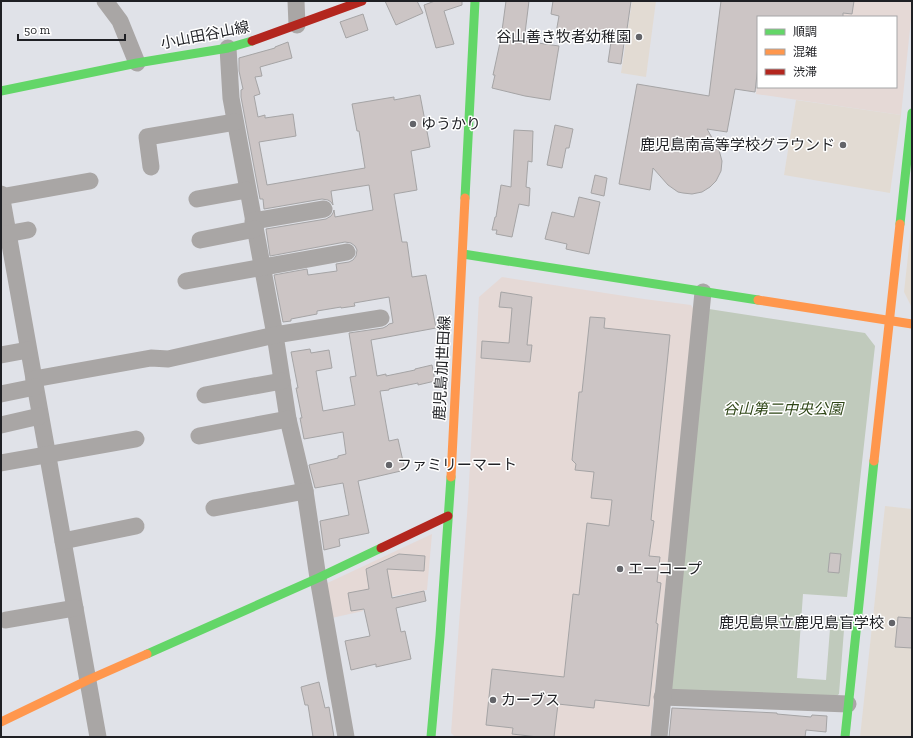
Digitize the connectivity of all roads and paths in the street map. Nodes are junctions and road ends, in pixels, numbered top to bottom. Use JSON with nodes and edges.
{"nodes":[{"id":1,"x":105,"y":1,"type":"edge"},
{"id":2,"x":296,"y":1,"type":"edge"},
{"id":3,"x":362,"y":1,"type":"edge"},
{"id":4,"x":475,"y":1,"type":"edge"},
{"id":5,"x":297,"y":25,"type":"junction"},
{"id":6,"x":228,"y":48,"type":"junction"},
{"id":7,"x":137,"y":63,"type":"junction"},
{"id":8,"x":1,"y":91,"type":"edge"},
{"id":9,"x":912,"y":113,"type":"edge"},
{"id":10,"x":235,"y":122,"type":"junction"},
{"id":11,"x":151,"y":167,"type":"dead end"},
{"id":12,"x":90,"y":181,"type":"dead end"},
{"id":13,"x":247,"y":190,"type":"junction"},
{"id":14,"x":1,"y":196,"type":"edge"},
{"id":15,"x":197,"y":199,"type":"dead end"},
{"id":16,"x":324,"y":209,"type":"dead end"},
{"id":17,"x":254,"y":225,"type":"junction"},
{"id":18,"x":28,"y":230,"type":"dead end"},
{"id":19,"x":4,"y":235,"type":"edge"},
{"id":20,"x":200,"y":240,"type":"dead end"},
{"id":21,"x":347,"y":252,"type":"dead end"},
{"id":22,"x":463,"y":254,"type":"junction"},
{"id":23,"x":262,"y":267,"type":"junction"},
{"id":24,"x":186,"y":281,"type":"dead end"},
{"id":25,"x":703,"y":292,"type":"junction"},
{"id":26,"x":381,"y":318,"type":"dead end"},
{"id":27,"x":889,"y":321,"type":"junction"},
{"id":28,"x":912,"y":324,"type":"edge"},
{"id":29,"x":275,"y":335,"type":"junction"},
{"id":30,"x":28,"y":350,"type":"junction"},
{"id":31,"x":1,"y":355,"type":"edge"},
{"id":32,"x":282,"y":381,"type":"junction"},
{"id":33,"x":34,"y":383,"type":"junction"},
{"id":34,"x":1,"y":394,"type":"edge"},
{"id":35,"x":205,"y":395,"type":"dead end"},
{"id":36,"x":40,"y":416,"type":"junction"},
{"id":37,"x":288,"y":419,"type":"junction"},
{"id":38,"x":1,"y":425,"type":"edge"},
{"id":39,"x":199,"y":436,"type":"dead end"},
{"id":40,"x":137,"y":443,"type":"dead end"},
{"id":41,"x":48,"y":459,"type":"junction"},
{"id":42,"x":1,"y":463,"type":"edge"},
{"id":43,"x":305,"y":491,"type":"junction"},
{"id":44,"x":214,"y":508,"type":"dead end"},
{"id":45,"x":448,"y":516,"type":"junction"},
{"id":46,"x":136,"y":526,"type":"dead end"},
{"id":47,"x":63,"y":541,"type":"junction"},
{"id":48,"x":318,"y":578,"type":"junction"},
{"id":49,"x":75,"y":608,"type":"junction"},
{"id":50,"x":6,"y":620,"type":"dead end"},
{"id":51,"x":88,"y":680,"type":"junction"},
{"id":52,"x":662,"y":697,"type":"junction"},
{"id":53,"x":848,"y":704,"type":"junction"},
{"id":54,"x":1,"y":722,"type":"edge"},
{"id":55,"x":98,"y":737,"type":"edge"},
{"id":56,"x":346,"y":737,"type":"edge"},
{"id":57,"x":431,"y":737,"type":"edge"},
{"id":58,"x":659,"y":737,"type":"edge"},
{"id":59,"x":844,"y":737,"type":"edge"}],
"edges":[{"from":1,"to":7,"type":"street"},
{"from":2,"to":5,"type":"street"},
{"from":3,"to":5,"type":"street","name":"小山田谷山線"},
{"from":4,"to":22,"type":"street","name":"鹿児島加世田線"},
{"from":5,"to":6,"type":"street","name":"小山田谷山線"},
{"from":6,"to":7,"type":"street","name":"小山田谷山線"},
{"from":6,"to":10,"type":"street"},
{"from":7,"to":8,"type":"street","name":"小山田谷山線"},
{"from":9,"to":27,"type":"street"},
{"from":10,"to":11,"type":"street"},
{"from":10,"to":13,"type":"street"},
{"from":12,"to":14,"type":"street"},
{"from":13,"to":15,"type":"street"},
{"from":13,"to":17,"type":"street"},
{"from":14,"to":19,"type":"street"},
{"from":16,"to":17,"type":"street"},
{"from":17,"to":20,"type":"street"},
{"from":17,"to":23,"type":"street"},
{"from":18,"to":19,"type":"street"},
{"from":19,"to":30,"type":"street"},
{"from":21,"to":23,"type":"street"},
{"from":22,"to":25,"type":"street"},
{"from":22,"to":45,"type":"street","name":"鹿児島加世田線"},
{"from":23,"to":24,"type":"street"},
{"from":23,"to":29,"type":"street"},
{"from":25,"to":27,"type":"street"},
{"from":25,"to":52,"type":"street"},
{"from":26,"to":29,"type":"street"},
{"from":27,"to":28,"type":"street"},
{"from":27,"to":53,"type":"street"},
{"from":29,"to":32,"type":"street"},
{"from":29,"to":33,"type":"street"},
{"from":30,"to":31,"type":"street"},
{"from":30,"to":33,"type":"street"},
{"from":32,"to":35,"type":"street"},
{"from":32,"to":37,"type":"street"},
{"from":33,"to":34,"type":"street"},
{"from":33,"to":36,"type":"street"},
{"from":36,"to":38,"type":"street"},
{"from":36,"to":41,"type":"street"},
{"from":37,"to":39,"type":"street"},
{"from":37,"to":43,"type":"street"},
{"from":40,"to":41,"type":"street"},
{"from":41,"to":42,"type":"street"},
{"from":41,"to":47,"type":"street"},
{"from":43,"to":44,"type":"street"},
{"from":43,"to":48,"type":"street"},
{"from":45,"to":48,"type":"street"},
{"from":45,"to":57,"type":"street","name":"鹿児島加世田線"},
{"from":46,"to":47,"type":"street"},
{"from":47,"to":49,"type":"street"},
{"from":48,"to":51,"type":"street"},
{"from":48,"to":56,"type":"street"},
{"from":49,"to":50,"type":"street"},
{"from":49,"to":51,"type":"street"},
{"from":51,"to":54,"type":"street"},
{"from":51,"to":55,"type":"street"},
{"from":52,"to":53,"type":"street"},
{"from":52,"to":58,"type":"street"},
{"from":53,"to":59,"type":"street"}]}
